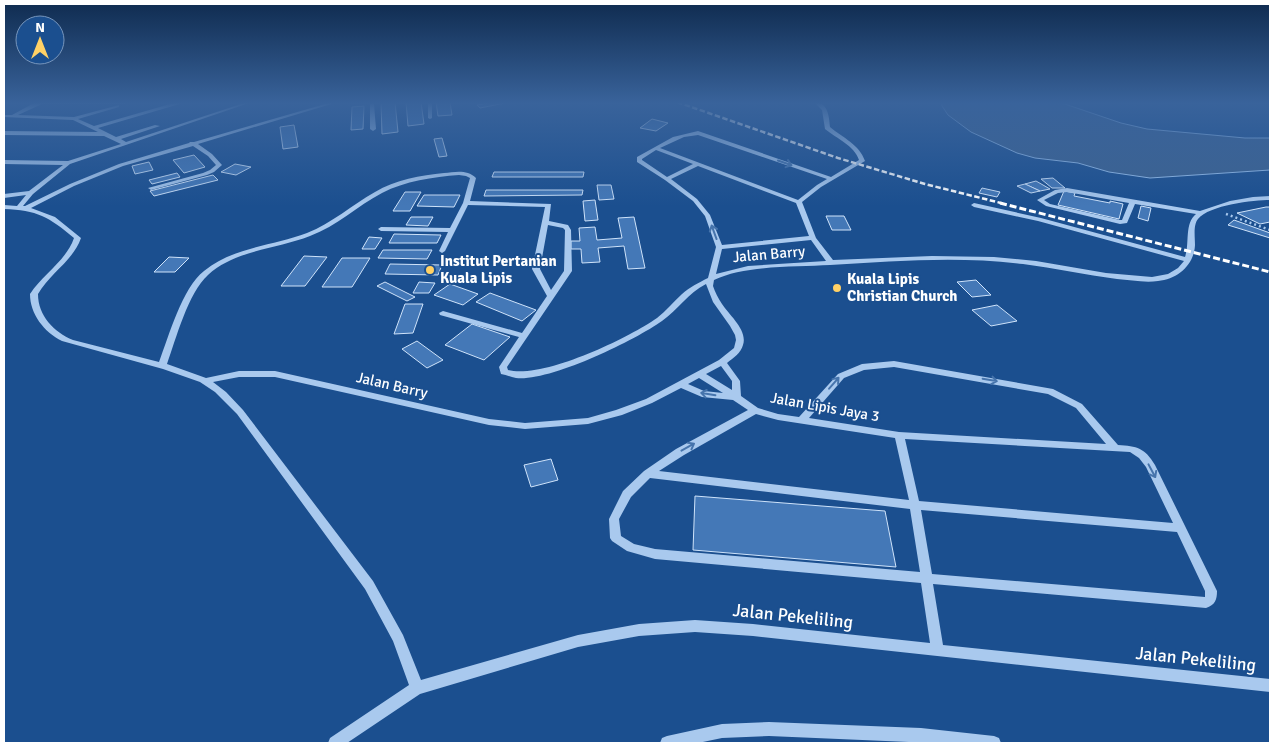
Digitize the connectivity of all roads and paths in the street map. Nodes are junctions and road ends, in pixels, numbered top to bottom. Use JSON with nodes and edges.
{"nodes":[{"id":1,"x":112,"y":137,"type":"edge"},
{"id":2,"x":122,"y":137,"type":"edge"},
{"id":3,"x":143,"y":137,"type":"edge"},
{"id":4,"x":211,"y":137,"type":"edge"},
{"id":5,"x":682,"y":137,"type":"edge"},
{"id":6,"x":709,"y":137,"type":"edge"},
{"id":7,"x":840,"y":137,"type":"edge"},
{"id":8,"x":116,"y":139,"type":"junction"},
{"id":9,"x":192,"y":142,"type":"junction"},
{"id":10,"x":124,"y":143,"type":"junction"},
{"id":11,"x":656,"y":148,"type":"junction"},
{"id":12,"x":4,"y":162,"type":"edge"},
{"id":13,"x":68,"y":163,"type":"junction"},
{"id":14,"x":698,"y":164,"type":"junction"},
{"id":15,"x":667,"y":179,"type":"junction"},
{"id":16,"x":832,"y":179,"type":"junction"},
{"id":17,"x":151,"y":188,"type":"dead end"},
{"id":18,"x":31,"y":193,"type":"junction"},
{"id":19,"x":4,"y":196,"type":"edge"},
{"id":20,"x":1270,"y":198,"type":"edge"},
{"id":21,"x":1133,"y":201,"type":"junction"},
{"id":22,"x":799,"y":202,"type":"junction"},
{"id":23,"x":466,"y":203,"type":"junction"},
{"id":24,"x":974,"y":205,"type":"dead end"},
{"id":25,"x":4,"y":207,"type":"edge"},
{"id":26,"x":23,"y":207,"type":"junction"},
{"id":27,"x":1214,"y":209,"type":"junction"},
{"id":28,"x":1201,"y":213,"type":"junction"},
{"id":29,"x":546,"y":223,"type":"junction"},
{"id":30,"x":381,"y":229,"type":"dead end"},
{"id":31,"x":452,"y":230,"type":"junction"},
{"id":32,"x":1270,"y":230,"type":"edge"},
{"id":33,"x":813,"y":238,"type":"junction"},
{"id":34,"x":719,"y":247,"type":"junction"},
{"id":35,"x":442,"y":251,"type":"dead end"},
{"id":36,"x":1188,"y":260,"type":"junction"},
{"id":37,"x":831,"y":262,"type":"junction"},
{"id":38,"x":711,"y":279,"type":"junction"},
{"id":39,"x":551,"y":297,"type":"junction"},
{"id":40,"x":443,"y":313,"type":"dead end"},
{"id":41,"x":524,"y":336,"type":"junction"},
{"id":42,"x":722,"y":362,"type":"junction"},
{"id":43,"x":162,"y":366,"type":"junction"},
{"id":44,"x":700,"y":374,"type":"junction"},
{"id":45,"x":204,"y":381,"type":"junction"},
{"id":46,"x":682,"y":385,"type":"junction"},
{"id":47,"x":736,"y":397,"type":"junction"},
{"id":48,"x":751,"y":407,"type":"junction"},
{"id":49,"x":802,"y":420,"type":"junction"},
{"id":50,"x":899,"y":435,"type":"junction"},
{"id":51,"x":1114,"y":447,"type":"junction"},
{"id":52,"x":648,"y":474,"type":"junction"},
{"id":53,"x":915,"y":505,"type":"junction"},
{"id":54,"x":1181,"y":528,"type":"junction"},
{"id":55,"x":925,"y":577,"type":"junction"},
{"id":56,"x":938,"y":651,"type":"junction"},
{"id":57,"x":1270,"y":686,"type":"edge"},
{"id":58,"x":417,"y":688,"type":"junction"},
{"id":59,"x":335,"y":743,"type":"edge"},
{"id":60,"x":667,"y":743,"type":"edge"},
{"id":61,"x":994,"y":743,"type":"edge"}],
"edges":[{"from":1,"to":8,"type":"street"},
{"from":2,"to":8,"type":"street"},
{"from":3,"to":10,"type":"street"},
{"from":4,"to":9,"type":"street"},
{"from":11,"to":5,"type":"street","one_way":true},
{"from":6,"to":16,"type":"street","one_way":true},
{"from":7,"to":16,"type":"street"},
{"from":8,"to":10,"type":"street"},
{"from":9,"to":17,"type":"street"},
{"from":9,"to":26,"type":"street"},
{"from":10,"to":13,"type":"street"},
{"from":11,"to":14,"type":"street"},
{"from":11,"to":15,"type":"street"},
{"from":12,"to":13,"type":"street"},
{"from":13,"to":18,"type":"street"},
{"from":14,"to":15,"type":"street"},
{"from":14,"to":22,"type":"street"},
{"from":34,"to":15,"type":"street","one_way":true},
{"from":16,"to":22,"type":"street"},
{"from":18,"to":19,"type":"street"},
{"from":18,"to":26,"type":"street"},
{"from":20,"to":27,"type":"street"},
{"from":21,"to":21,"type":"street"},
{"from":21,"to":28,"type":"street"},
{"from":22,"to":33,"type":"street"},
{"from":23,"to":29,"type":"street"},
{"from":23,"to":31,"type":"street"},
{"from":23,"to":43,"type":"street"},
{"from":24,"to":36,"type":"street"},
{"from":25,"to":26,"type":"street"},
{"from":26,"to":43,"type":"street"},
{"from":27,"to":28,"type":"street"},
{"from":27,"to":32,"type":"path"},
{"from":28,"to":36,"type":"street"},
{"from":29,"to":39,"type":"street"},
{"from":29,"to":39,"type":"street"},
{"from":30,"to":31,"type":"street"},
{"from":31,"to":35,"type":"street"},
{"from":33,"to":34,"type":"street"},
{"from":33,"to":37,"type":"street"},
{"from":34,"to":38,"type":"street"},
{"from":36,"to":37,"type":"street","name":"Jalan Barry"},
{"from":37,"to":38,"type":"street","name":"Jalan Barry"},
{"from":38,"to":41,"type":"street"},
{"from":38,"to":42,"type":"street","name":"Jalan Barry"},
{"from":39,"to":41,"type":"street"},
{"from":40,"to":41,"type":"street"},
{"from":42,"to":44,"type":"street","name":"Jalan Barry"},
{"from":42,"to":47,"type":"street"},
{"from":43,"to":45,"type":"street"},
{"from":44,"to":46,"type":"street","name":"Jalan Barry"},
{"from":44,"to":47,"type":"street","name":"Jalan Lipis Jaya 3"},
{"from":45,"to":46,"type":"street","name":"Jalan Barry"},
{"from":45,"to":58,"type":"street"},
{"from":47,"to":46,"type":"street","one_way":true},
{"from":47,"to":48,"type":"street","name":"Jalan Lipis Jaya 3"},
{"from":48,"to":49,"type":"street","name":"Jalan Lipis Jaya 3"},
{"from":52,"to":48,"type":"street","one_way":true},
{"from":49,"to":50,"type":"street","name":"Jalan Lipis Jaya 3"},
{"from":49,"to":51,"type":"street","one_way":true},
{"from":50,"to":51,"type":"street","name":"Jalan Lipis Jaya 3"},
{"from":50,"to":53,"type":"street"},
{"from":51,"to":54,"type":"street","name":"Jalan Lipis Jaya 3","one_way":true},
{"from":52,"to":53,"type":"street"},
{"from":52,"to":55,"type":"street"},
{"from":53,"to":54,"type":"street"},
{"from":53,"to":55,"type":"street"},
{"from":54,"to":55,"type":"street","name":"Jalan Lipis Jaya 3"},
{"from":55,"to":56,"type":"street"},
{"from":56,"to":57,"type":"street","name":"Jalan Pekeliling"},
{"from":56,"to":58,"type":"street","name":"Jalan Pekeliling"},
{"from":58,"to":59,"type":"street","name":"Jalan Pekeliling"},
{"from":60,"to":61,"type":"street"}]}
